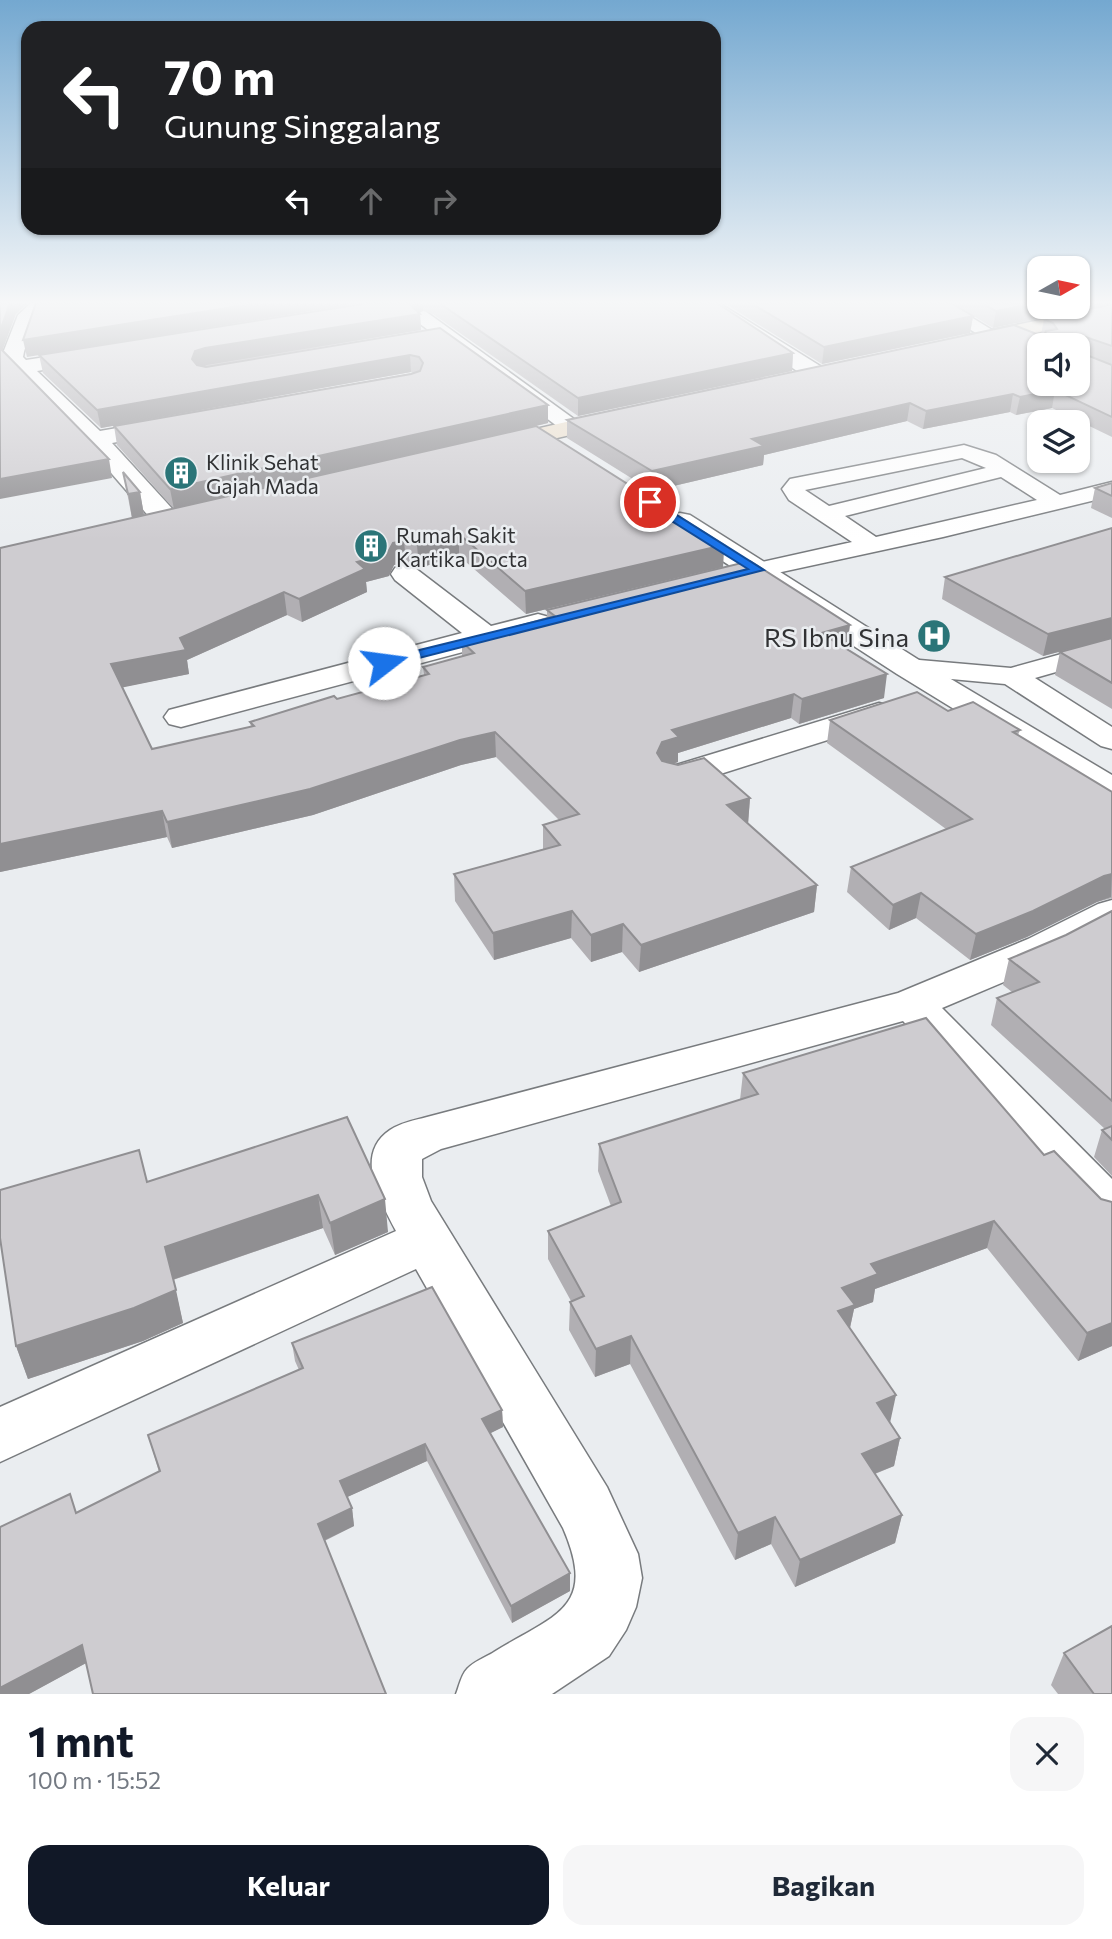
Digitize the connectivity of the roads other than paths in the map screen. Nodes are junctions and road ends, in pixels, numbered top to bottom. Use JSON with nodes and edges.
{"nodes":[{"id":1,"x":35,"y":382,"type":"edge"},
{"id":2,"x":501,"y":382,"type":"edge"},
{"id":3,"x":641,"y":412,"type":"edge"},
{"id":4,"x":187,"y":423,"type":"edge"},
{"id":5,"x":541,"y":435,"type":"joint"},
{"id":6,"x":94,"y":439,"type":"junction"},
{"id":7,"x":574,"y":442,"type":"junction"},
{"id":8,"x":475,"y":450,"type":"edge"},
{"id":9,"x":1004,"y":471,"type":"junction"},
{"id":10,"x":1112,"y":489,"type":"edge"},
{"id":11,"x":1056,"y":502,"type":"junction"},
{"id":12,"x":655,"y":506,"type":"edge"},
{"id":13,"x":826,"y":513,"type":"junction"},
{"id":14,"x":195,"y":515,"type":"edge"},
{"id":15,"x":168,"y":521,"type":"junction"},
{"id":16,"x":142,"y":527,"type":"edge"},
{"id":17,"x":872,"y":545,"type":"junction"},
{"id":18,"x":758,"y":570,"type":"junction"},
{"id":19,"x":405,"y":574,"type":"dead end"},
{"id":20,"x":719,"y":579,"type":"edge"},
{"id":21,"x":563,"y":617,"type":"edge"},
{"id":22,"x":485,"y":636,"type":"junction"},
{"id":23,"x":1112,"y":648,"type":"edge"},
{"id":24,"x":908,"y":667,"type":"junction"},
{"id":25,"x":1012,"y":677,"type":"junction"},
{"id":26,"x":948,"y":691,"type":"junction"},
{"id":27,"x":181,"y":717,"type":"dead end"},
{"id":28,"x":1112,"y":740,"type":"edge"},
{"id":29,"x":676,"y":777,"type":"edge"},
{"id":30,"x":1112,"y":790,"type":"edge"},
{"id":31,"x":1112,"y":913,"type":"edge"},
{"id":32,"x":912,"y":1004,"type":"junction"},
{"id":33,"x":1112,"y":1211,"type":"edge"},
{"id":34,"x":427,"y":1240,"type":"junction"},
{"id":35,"x":0,"y":1435,"type":"edge"},
{"id":36,"x":490,"y":1694,"type":"edge"}],
"edges":[{"from":1,"to":6,"type":"street"},
{"from":2,"to":7,"type":"street"},
{"from":3,"to":7,"type":"main road"},
{"from":4,"to":6,"type":"street"},
{"from":5,"to":7,"type":"street"},
{"from":5,"to":8,"type":"main road"},
{"from":6,"to":15,"type":"street"},
{"from":9,"to":11,"type":"lane"},
{"from":9,"to":13,"type":"lane"},
{"from":9,"to":13,"type":"lane"},
{"from":10,"to":11,"type":"lane"},
{"from":11,"to":17,"type":"lane"},
{"from":12,"to":18,"type":"street"},
{"from":13,"to":17,"type":"lane"},
{"from":14,"to":15,"type":"main road"},
{"from":15,"to":16,"type":"main road"},
{"from":17,"to":18,"type":"lane"},
{"from":18,"to":20,"type":"street"},
{"from":18,"to":24,"type":"street"},
{"from":19,"to":22,"type":"street"},
{"from":21,"to":22,"type":"street"},
{"from":22,"to":27,"type":"street"},
{"from":23,"to":25,"type":"lane"},
{"from":24,"to":25,"type":"lane"},
{"from":24,"to":26,"type":"street"},
{"from":25,"to":28,"type":"lane"},
{"from":26,"to":29,"type":"street"},
{"from":26,"to":30,"type":"street"},
{"from":31,"to":32,"type":"street"},
{"from":32,"to":33,"type":"street"},
{"from":32,"to":34,"type":"street"},
{"from":34,"to":35,"type":"street"},
{"from":34,"to":36,"type":"street"}]}
